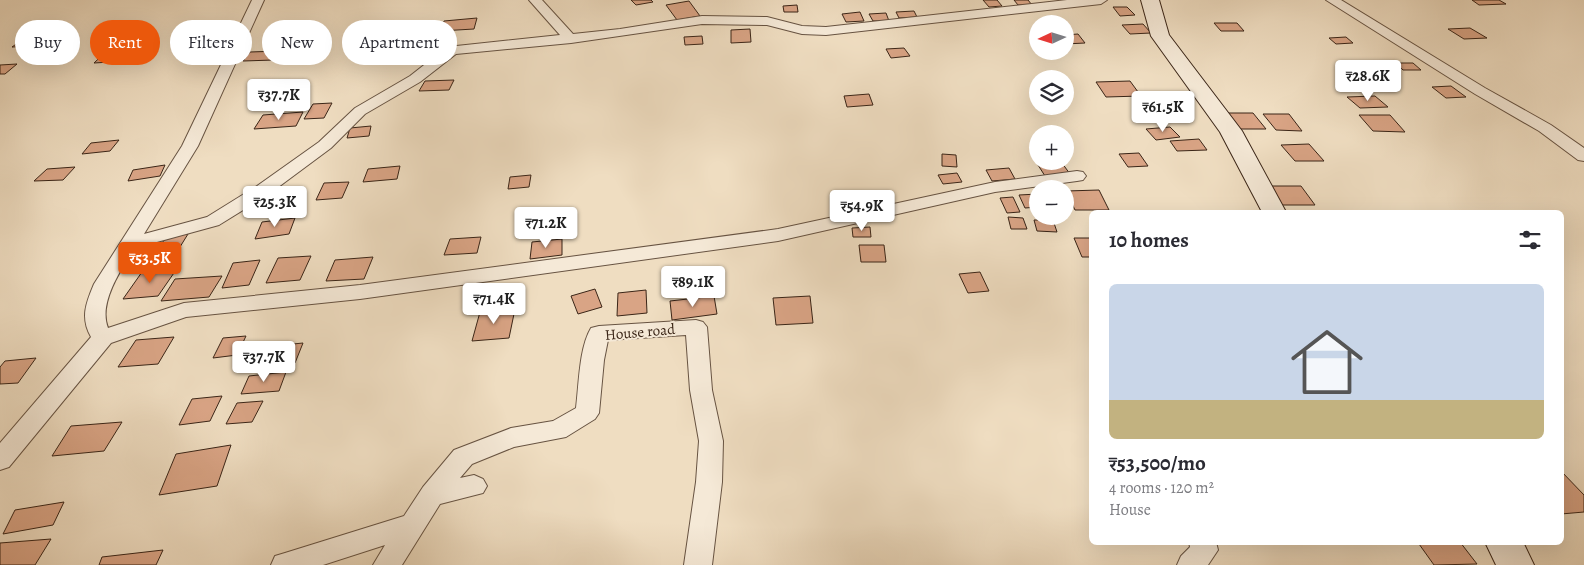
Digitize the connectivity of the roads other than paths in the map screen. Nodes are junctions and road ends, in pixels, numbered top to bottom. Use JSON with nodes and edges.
{"nodes":[{"id":1,"x":258,"y":0,"type":"edge"},
{"id":2,"x":535,"y":0,"type":"edge"},
{"id":3,"x":1101,"y":0,"type":"edge"},
{"id":4,"x":1150,"y":0,"type":"edge"},
{"id":5,"x":1332,"y":0,"type":"edge"},
{"id":6,"x":572,"y":39,"type":"junction"},
{"id":7,"x":1584,"y":156,"type":"edge"},
{"id":8,"x":1077,"y":176,"type":"dead end"},
{"id":9,"x":1273,"y":210,"type":"edge"},
{"id":10,"x":128,"y":244,"type":"junction"},
{"id":11,"x":103,"y":338,"type":"junction"},
{"id":12,"x":0,"y":460,"type":"edge"},
{"id":13,"x":474,"y":486,"type":"dead end"},
{"id":14,"x":432,"y":495,"type":"junction"},
{"id":15,"x":412,"y":525,"type":"junction"},
{"id":16,"x":1203,"y":545,"type":"edge"},
{"id":17,"x":1505,"y":545,"type":"edge"},
{"id":18,"x":285,"y":565,"type":"edge"},
{"id":19,"x":387,"y":565,"type":"edge"},
{"id":20,"x":698,"y":565,"type":"edge"},
{"id":21,"x":1191,"y":565,"type":"edge"},
{"id":22,"x":1515,"y":565,"type":"edge"}],
"edges":[{"from":1,"to":10,"type":"street"},
{"from":2,"to":6,"type":"street"},
{"from":3,"to":6,"type":"street"},
{"from":4,"to":9,"type":"street"},
{"from":5,"to":7,"type":"street"},
{"from":6,"to":10,"type":"street"},
{"from":8,"to":11,"type":"street"},
{"from":10,"to":11,"type":"street"},
{"from":11,"to":12,"type":"street"},
{"from":13,"to":14,"type":"street"},
{"from":14,"to":15,"type":"street","name":"House road"},
{"from":14,"to":20,"type":"street","name":"House road"},
{"from":15,"to":18,"type":"street"},
{"from":15,"to":19,"type":"street","name":"House road"},
{"from":16,"to":21,"type":"street"},
{"from":17,"to":22,"type":"street"}]}
